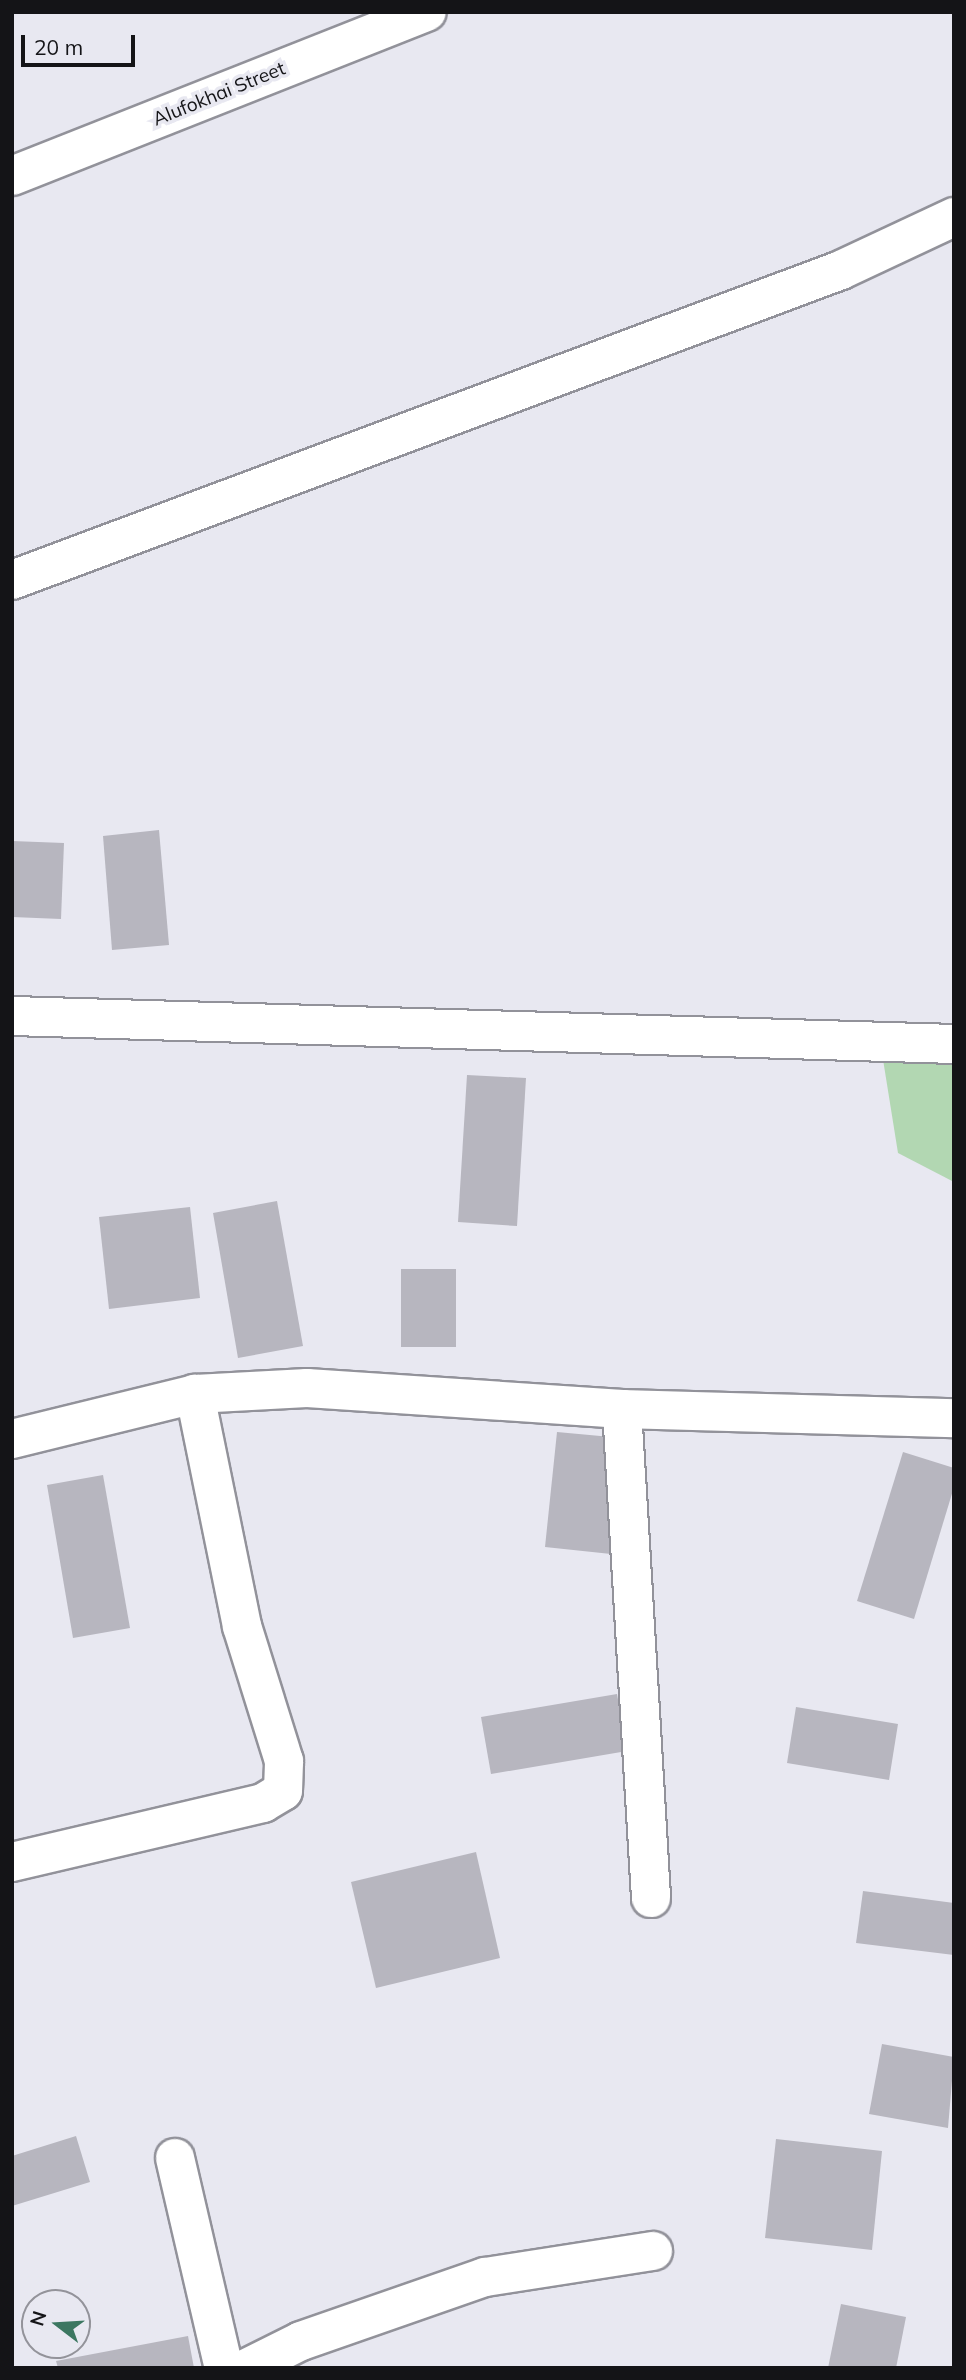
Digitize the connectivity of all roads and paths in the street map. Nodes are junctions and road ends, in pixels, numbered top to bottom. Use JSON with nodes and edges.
{"nodes":[{"id":1,"x":426,"y":12,"type":"edge"},
{"id":2,"x":12,"y":176,"type":"edge"},
{"id":3,"x":954,"y":217,"type":"edge"},
{"id":4,"x":12,"y":580,"type":"edge"},
{"id":5,"x":12,"y":1016,"type":"edge"},
{"id":6,"x":954,"y":1044,"type":"edge"},
{"id":7,"x":195,"y":1394,"type":"junction"},
{"id":8,"x":622,"y":1409,"type":"junction"},
{"id":9,"x":954,"y":1418,"type":"edge"},
{"id":10,"x":12,"y":1439,"type":"edge"},
{"id":11,"x":12,"y":1862,"type":"edge"},
{"id":12,"x":651,"y":1898,"type":"dead end"},
{"id":13,"x":175,"y":2158,"type":"dead end"},
{"id":14,"x":653,"y":2251,"type":"dead end"},
{"id":15,"x":224,"y":2368,"type":"edge"},
{"id":16,"x":247,"y":2368,"type":"edge"}],
"edges":[{"from":1,"to":2,"type":"street","name":"Alufokhai Street"},
{"from":3,"to":4,"type":"street"},
{"from":5,"to":6,"type":"street"},
{"from":7,"to":8,"type":"street"},
{"from":7,"to":10,"type":"street"},
{"from":7,"to":11,"type":"street"},
{"from":8,"to":9,"type":"street"},
{"from":8,"to":12,"type":"street"},
{"from":13,"to":15,"type":"street"},
{"from":14,"to":16,"type":"street"}]}
